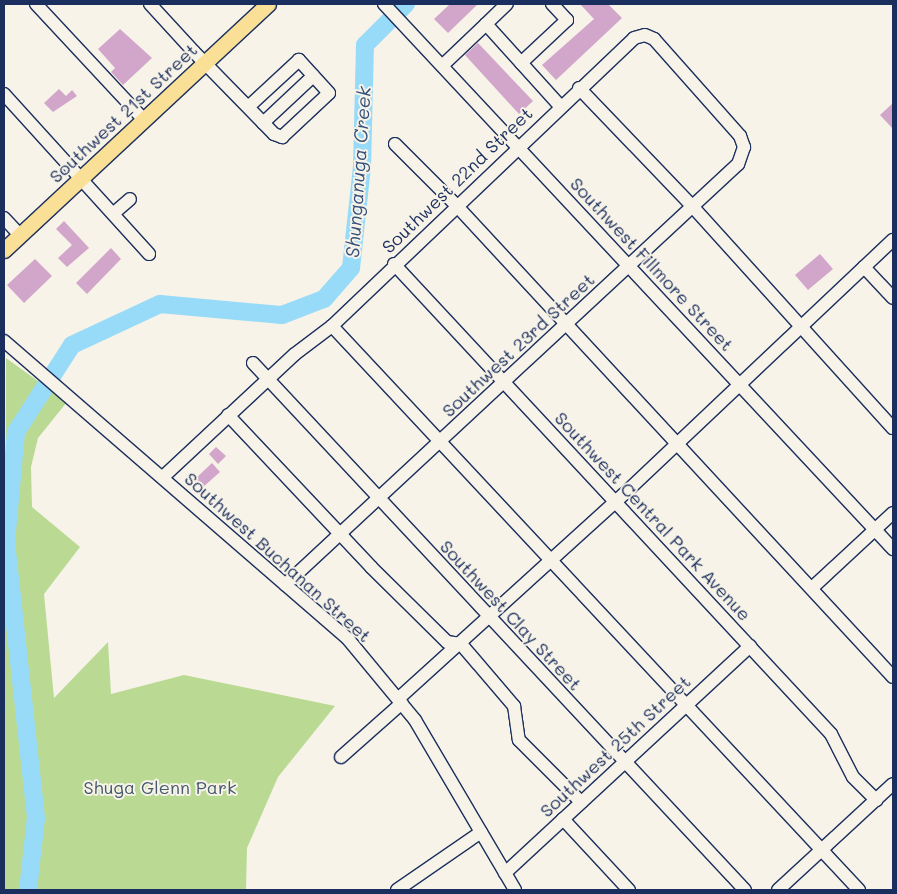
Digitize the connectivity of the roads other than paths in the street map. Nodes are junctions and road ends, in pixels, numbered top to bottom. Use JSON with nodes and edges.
{"nodes":[{"id":1,"x":36,"y":4,"type":"edge"},
{"id":2,"x":150,"y":4,"type":"edge"},
{"id":3,"x":268,"y":4,"type":"edge"},
{"id":4,"x":384,"y":4,"type":"edge"},
{"id":5,"x":507,"y":4,"type":"edge"},
{"id":6,"x":552,"y":4,"type":"edge"},
{"id":7,"x":486,"y":24,"type":"junction"},
{"id":8,"x":644,"y":35,"type":"joint"},
{"id":9,"x":205,"y":63,"type":"junction"},
{"id":10,"x":521,"y":63,"type":"junction"},
{"id":11,"x":442,"y":65,"type":"junction"},
{"id":12,"x":313,"y":76,"type":"junction"},
{"id":13,"x":579,"y":88,"type":"junction"},
{"id":14,"x":4,"y":94,"type":"edge"},
{"id":15,"x":560,"y":106,"type":"junction"},
{"id":16,"x":248,"y":107,"type":"junction"},
{"id":17,"x":144,"y":120,"type":"junction"},
{"id":18,"x":263,"y":123,"type":"junction"},
{"id":19,"x":395,"y":144,"type":"dead end"},
{"id":20,"x":518,"y":147,"type":"junction"},
{"id":21,"x":82,"y":177,"type":"junction"},
{"id":22,"x":130,"y":199,"type":"dead end"},
{"id":23,"x":456,"y":205,"type":"junction"},
{"id":24,"x":693,"y":207,"type":"junction"},
{"id":25,"x":114,"y":214,"type":"junction"},
{"id":26,"x":4,"y":218,"type":"edge"},
{"id":27,"x":20,"y":235,"type":"junction"},
{"id":28,"x":893,"y":240,"type":"edge"},
{"id":29,"x":4,"y":250,"type":"edge"},
{"id":30,"x":149,"y":254,"type":"dead end"},
{"id":31,"x":394,"y":264,"type":"junction"},
{"id":32,"x":630,"y":264,"type":"junction"},
{"id":33,"x":864,"y":267,"type":"junction"},
{"id":34,"x":893,"y":298,"type":"edge"},
{"id":35,"x":565,"y":325,"type":"junction"},
{"id":36,"x":332,"y":326,"type":"junction"},
{"id":37,"x":800,"y":326,"type":"junction"},
{"id":38,"x":4,"y":343,"type":"edge"},
{"id":39,"x":253,"y":363,"type":"dead end"},
{"id":40,"x":267,"y":379,"type":"junction"},
{"id":41,"x":504,"y":382,"type":"junction"},
{"id":42,"x":739,"y":383,"type":"junction"},
{"id":43,"x":228,"y":415,"type":"junction"},
{"id":44,"x":893,"y":428,"type":"edge"},
{"id":45,"x":441,"y":440,"type":"junction"},
{"id":46,"x":678,"y":444,"type":"junction"},
{"id":47,"x":163,"y":477,"type":"junction"},
{"id":48,"x":379,"y":499,"type":"junction"},
{"id":49,"x":616,"y":502,"type":"junction"},
{"id":50,"x":893,"y":512,"type":"edge"},
{"id":51,"x":875,"y":529,"type":"junction"},
{"id":52,"x":340,"y":536,"type":"junction"},
{"id":53,"x":893,"y":549,"type":"edge"},
{"id":54,"x":552,"y":561,"type":"junction"},
{"id":55,"x":285,"y":585,"type":"junction"},
{"id":56,"x":813,"y":588,"type":"junction"},
{"id":57,"x":490,"y":618,"type":"junction"},
{"id":58,"x":461,"y":644,"type":"junction"},
{"id":59,"x":750,"y":646,"type":"junction"},
{"id":60,"x":893,"y":677,"type":"edge"},
{"id":61,"x":401,"y":700,"type":"junction"},
{"id":62,"x":685,"y":705,"type":"junction"},
{"id":63,"x":341,"y":758,"type":"dead end"},
{"id":64,"x":624,"y":762,"type":"junction"},
{"id":65,"x":887,"y":794,"type":"edge"},
{"id":66,"x":581,"y":802,"type":"junction"},
{"id":67,"x":563,"y":818,"type":"junction"},
{"id":68,"x":481,"y":832,"type":"junction"},
{"id":69,"x":822,"y":850,"type":"junction"},
{"id":70,"x":505,"y":873,"type":"junction"},
{"id":71,"x":397,"y":890,"type":"edge"},
{"id":72,"x":515,"y":890,"type":"edge"},
{"id":73,"x":629,"y":890,"type":"edge"},
{"id":74,"x":745,"y":890,"type":"edge"},
{"id":75,"x":778,"y":890,"type":"edge"},
{"id":76,"x":860,"y":890,"type":"edge"}],
"edges":[{"from":1,"to":17,"type":"street"},
{"from":2,"to":9,"type":"street"},
{"from":3,"to":9,"type":"main road","name":"Southwest 21st Street"},
{"from":4,"to":11,"type":"street","name":"Southwest Fillmore Street"},
{"from":5,"to":7,"type":"street"},
{"from":6,"to":10,"type":"street"},
{"from":7,"to":10,"type":"street"},
{"from":7,"to":11,"type":"street"},
{"from":8,"to":13,"type":"street","name":"Southwest 22nd Street"},
{"from":8,"to":24,"type":"street","name":"Southwest 23rd Street"},
{"from":9,"to":16,"type":"street"},
{"from":9,"to":17,"type":"main road","name":"Southwest 21st Street"},
{"from":10,"to":15,"type":"street"},
{"from":11,"to":20,"type":"street","name":"Southwest Fillmore Street"},
{"from":12,"to":16,"type":"street"},
{"from":12,"to":18,"type":"street"},
{"from":12,"to":18,"type":"street"},
{"from":13,"to":15,"type":"street","name":"Southwest 22nd Street"},
{"from":13,"to":24,"type":"street"},
{"from":14,"to":21,"type":"street"},
{"from":15,"to":20,"type":"street","name":"Southwest 22nd Street"},
{"from":16,"to":18,"type":"street"},
{"from":17,"to":21,"type":"main road","name":"Southwest 21st Street"},
{"from":19,"to":23,"type":"street"},
{"from":20,"to":23,"type":"street","name":"Southwest 22nd Street"},
{"from":20,"to":32,"type":"street","name":"Southwest Fillmore Street"},
{"from":21,"to":25,"type":"street"},
{"from":21,"to":27,"type":"main road","name":"Southwest 21st Street"},
{"from":22,"to":25,"type":"street"},
{"from":23,"to":31,"type":"street","name":"Southwest 22nd Street"},
{"from":23,"to":35,"type":"street"},
{"from":24,"to":32,"type":"street","name":"Southwest 23rd Street"},
{"from":24,"to":37,"type":"street"},
{"from":25,"to":30,"type":"street"},
{"from":26,"to":27,"type":"street"},
{"from":27,"to":29,"type":"main road","name":"Southwest 21st Street"},
{"from":28,"to":33,"type":"street"},
{"from":31,"to":36,"type":"street","name":"Southwest 22nd Street"},
{"from":31,"to":41,"type":"street","name":"Southwest Central Park Avenue"},
{"from":32,"to":35,"type":"street","name":"Southwest 23rd Street"},
{"from":32,"to":42,"type":"street","name":"Southwest Fillmore Street"},
{"from":33,"to":34,"type":"street"},
{"from":33,"to":37,"type":"street"},
{"from":35,"to":41,"type":"street","name":"Southwest 23rd Street"},
{"from":35,"to":46,"type":"street"},
{"from":36,"to":40,"type":"street","name":"Southwest 22nd Street"},
{"from":36,"to":45,"type":"street"},
{"from":37,"to":42,"type":"street"},
{"from":37,"to":44,"type":"street"},
{"from":38,"to":47,"type":"street","name":"Southwest Buchanan Street"},
{"from":39,"to":40,"type":"street","name":"Southwest Clay Street"},
{"from":40,"to":43,"type":"street","name":"Southwest 22nd Street"},
{"from":40,"to":48,"type":"street","name":"Southwest Clay Street"},
{"from":41,"to":45,"type":"street","name":"Southwest 23rd Street"},
{"from":41,"to":49,"type":"street","name":"Southwest Central Park Avenue"},
{"from":42,"to":46,"type":"street"},
{"from":42,"to":51,"type":"street","name":"Southwest Fillmore Street"},
{"from":43,"to":47,"type":"street","name":"Southwest 22nd Street"},
{"from":43,"to":52,"type":"street"},
{"from":45,"to":48,"type":"street","name":"Southwest 23rd Street"},
{"from":45,"to":54,"type":"street"},
{"from":46,"to":49,"type":"street"},
{"from":46,"to":56,"type":"street"},
{"from":47,"to":55,"type":"street","name":"Southwest Buchanan Street"},
{"from":48,"to":52,"type":"street","name":"Southwest 23rd Street"},
{"from":48,"to":57,"type":"street","name":"Southwest Clay Street"},
{"from":49,"to":54,"type":"street"},
{"from":49,"to":59,"type":"street","name":"Southwest Central Park Avenue"},
{"from":50,"to":51,"type":"street"},
{"from":51,"to":53,"type":"street","name":"Southwest Fillmore Street"},
{"from":51,"to":56,"type":"street"},
{"from":52,"to":55,"type":"street","name":"Southwest 23rd Street"},
{"from":52,"to":58,"type":"street"},
{"from":54,"to":57,"type":"street"},
{"from":54,"to":62,"type":"street"},
{"from":55,"to":61,"type":"street","name":"Southwest Buchanan Street"},
{"from":56,"to":60,"type":"street"},
{"from":57,"to":58,"type":"street"},
{"from":57,"to":64,"type":"street","name":"Southwest Clay Street"},
{"from":58,"to":61,"type":"street"},
{"from":58,"to":66,"type":"street"},
{"from":59,"to":62,"type":"street","name":"Southwest 25th Street"},
{"from":59,"to":65,"type":"street","name":"Southwest Central Park Avenue"},
{"from":61,"to":63,"type":"street"},
{"from":61,"to":68,"type":"street","name":"Southwest Buchanan Street"},
{"from":62,"to":64,"type":"street","name":"Southwest 25th Street"},
{"from":62,"to":69,"type":"street"},
{"from":64,"to":66,"type":"street","name":"Southwest 25th Street"},
{"from":64,"to":74,"type":"street","name":"Southwest Clay Street"},
{"from":65,"to":69,"type":"street"},
{"from":66,"to":67,"type":"street","name":"Southwest 25th Street"},
{"from":67,"to":70,"type":"street","name":"Southwest 25th Street"},
{"from":67,"to":73,"type":"street"},
{"from":68,"to":70,"type":"street","name":"Southwest Buchanan Street"},
{"from":68,"to":71,"type":"street"},
{"from":69,"to":75,"type":"street"},
{"from":69,"to":76,"type":"street"},
{"from":70,"to":72,"type":"street","name":"Southwest Buchanan Street"}]}
